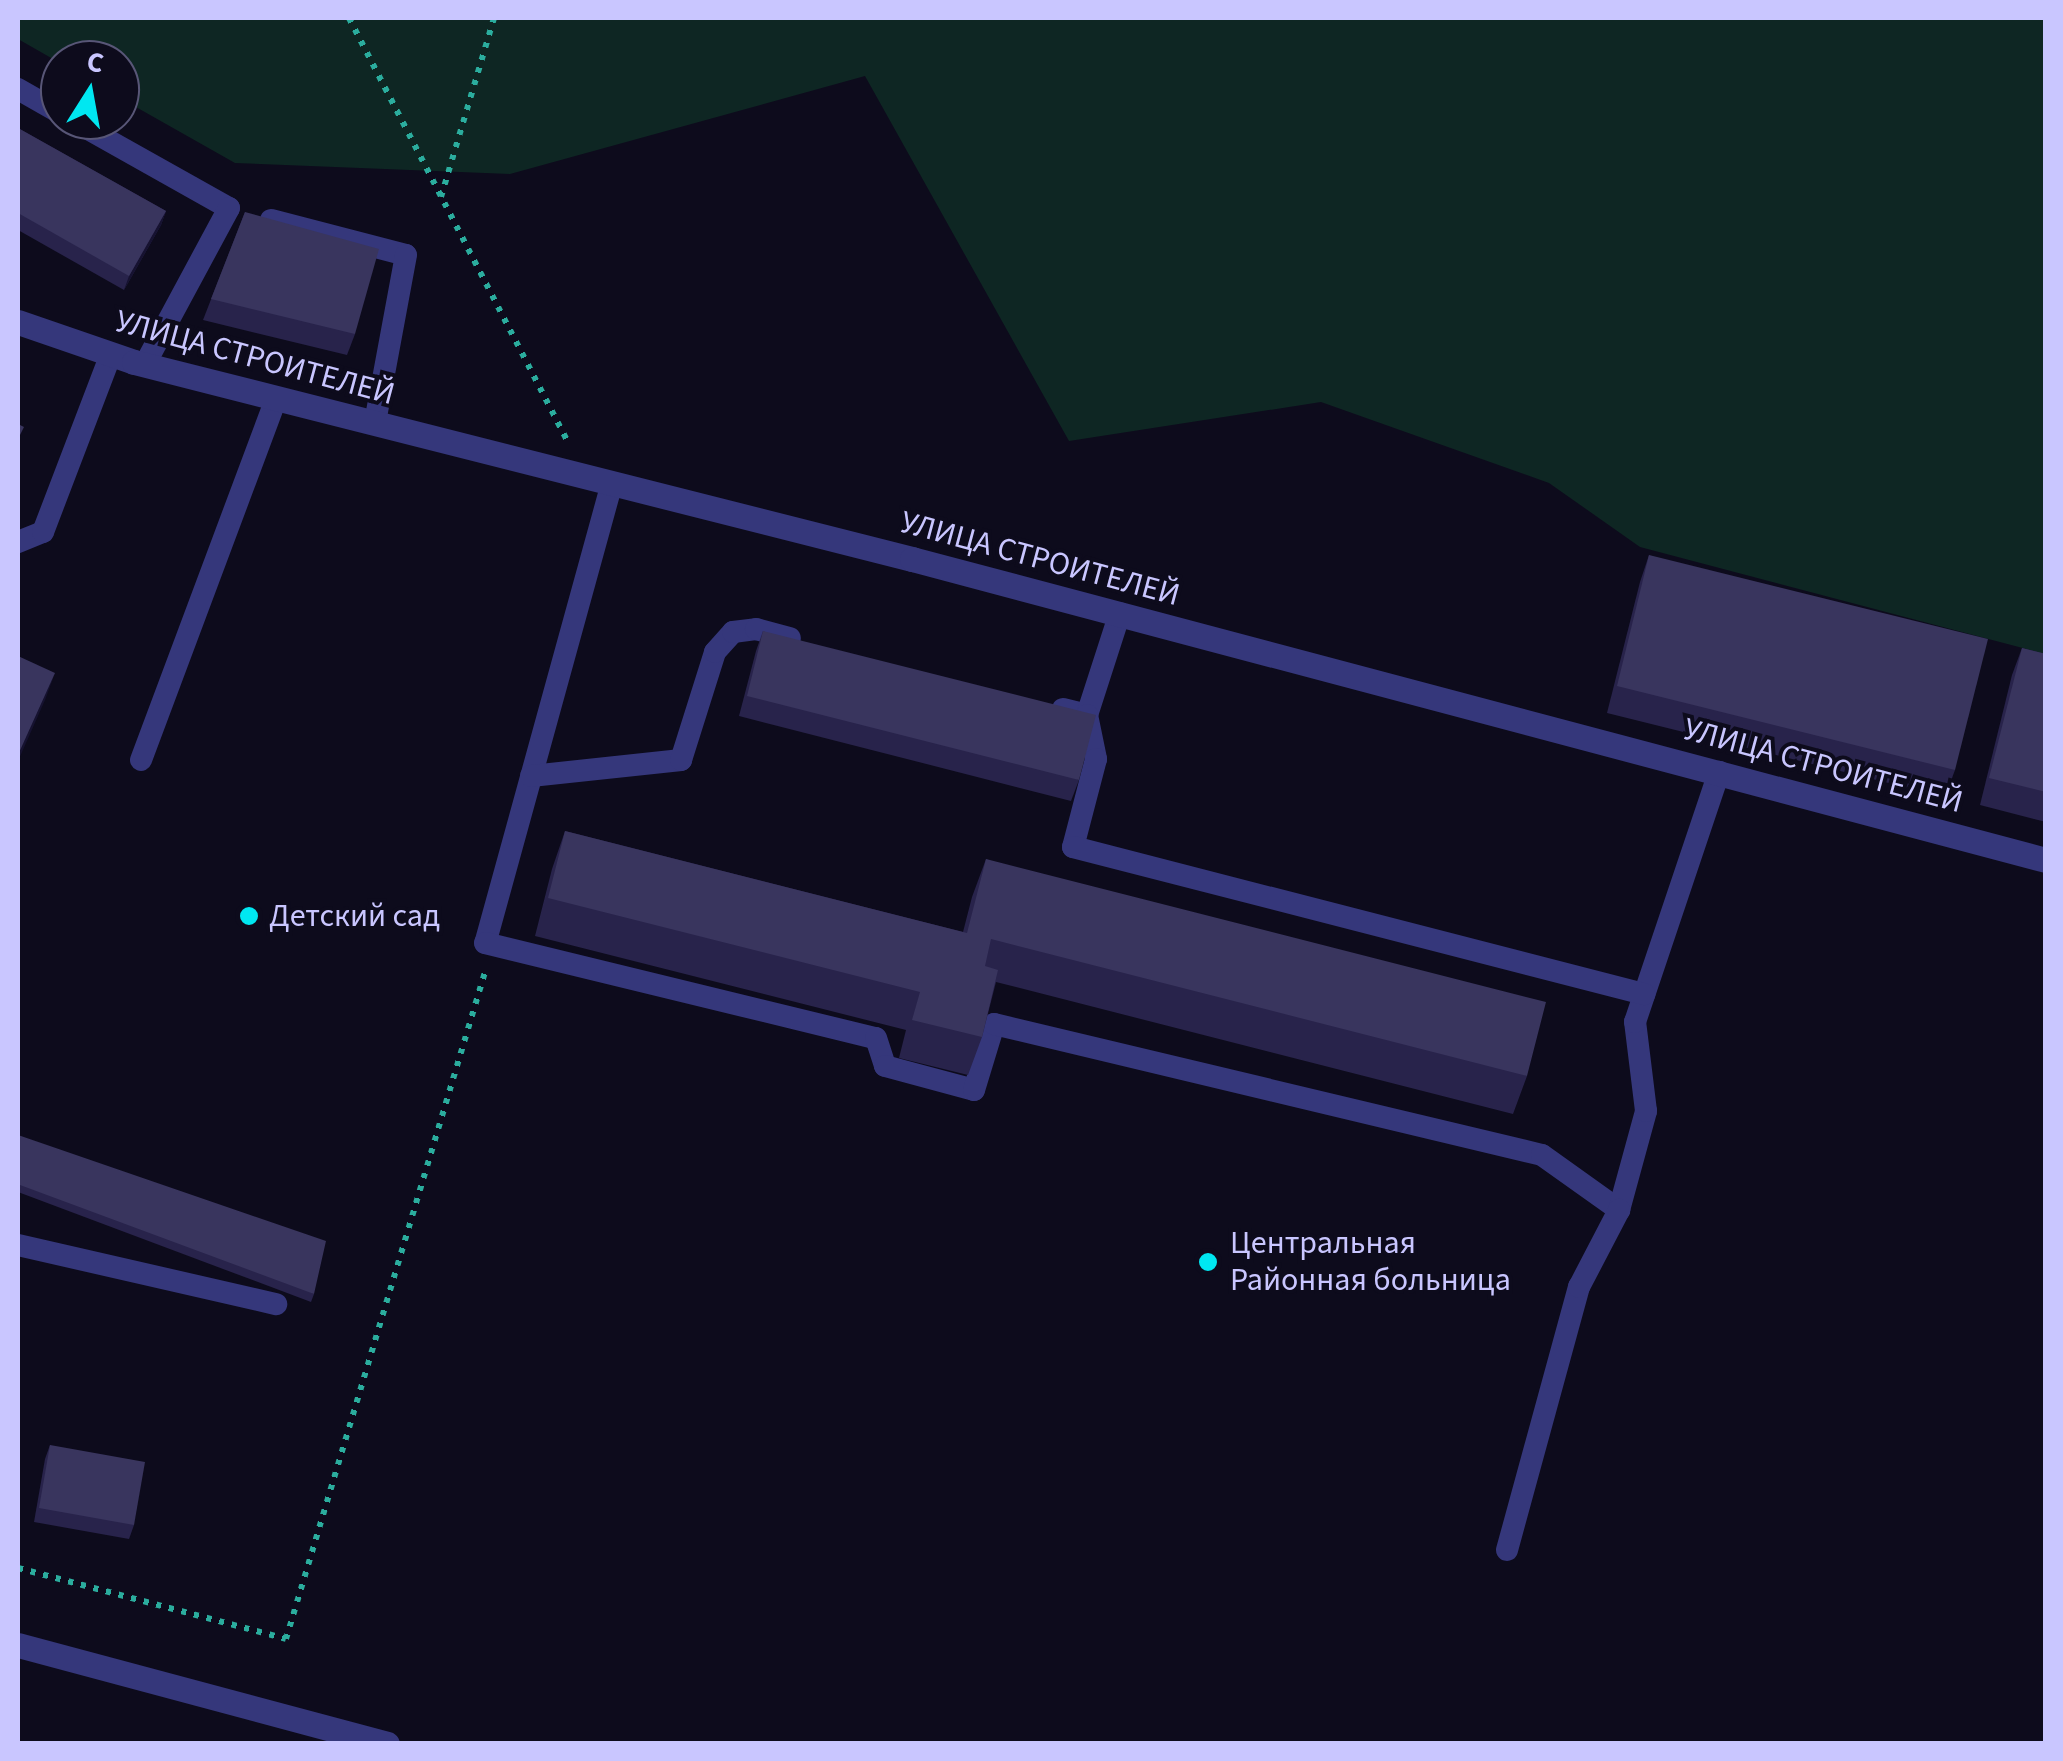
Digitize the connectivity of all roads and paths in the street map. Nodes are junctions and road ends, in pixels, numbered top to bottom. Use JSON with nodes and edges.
{"nodes":[{"id":1,"x":349,"y":18,"type":"edge"},
{"id":2,"x":494,"y":18,"type":"edge"},
{"id":3,"x":18,"y":89,"type":"edge"},
{"id":4,"x":40,"y":102,"type":"edge"},
{"id":5,"x":108,"y":140,"type":"edge"},
{"id":6,"x":442,"y":198,"type":"junction"},
{"id":7,"x":229,"y":208,"type":"junction"},
{"id":8,"x":18,"y":322,"type":"edge"},
{"id":9,"x":111,"y":354,"type":"junction"},
{"id":10,"x":145,"y":364,"type":"junction"},
{"id":11,"x":276,"y":398,"type":"junction"},
{"id":12,"x":375,"y":423,"type":"junction"},
{"id":13,"x":585,"y":476,"type":"junction"},
{"id":14,"x":612,"y":483,"type":"junction"},
{"id":15,"x":18,"y":542,"type":"edge"},
{"id":16,"x":1120,"y":613,"type":"junction"},
{"id":17,"x":811,"y":644,"type":"edge"},
{"id":18,"x":1032,"y":701,"type":"edge"},
{"id":19,"x":1087,"y":715,"type":"junction"},
{"id":20,"x":141,"y":760,"type":"dead end"},
{"id":21,"x":1719,"y":772,"type":"junction"},
{"id":22,"x":531,"y":776,"type":"junction"},
{"id":23,"x":2046,"y":860,"type":"edge"},
{"id":24,"x":493,"y":945,"type":"junction"},
{"id":25,"x":1644,"y":994,"type":"junction"},
{"id":26,"x":1619,"y":1210,"type":"junction"},
{"id":27,"x":18,"y":1246,"type":"edge"},
{"id":28,"x":276,"y":1304,"type":"dead end"},
{"id":29,"x":1507,"y":1550,"type":"dead end"},
{"id":30,"x":18,"y":1568,"type":"edge"},
{"id":31,"x":18,"y":1645,"type":"edge"},
{"id":32,"x":387,"y":1744,"type":"edge"}],
"edges":[{"from":1,"to":6,"type":"path"},
{"from":2,"to":6,"type":"path"},
{"from":3,"to":4,"type":"lane"},
{"from":5,"to":7,"type":"lane"},
{"from":6,"to":13,"type":"path"},
{"from":7,"to":10,"type":"lane"},
{"from":7,"to":12,"type":"lane"},
{"from":8,"to":9,"type":"street","name":"УЛИЦА СТРОИТЕЛЕЙ"},
{"from":9,"to":10,"type":"street","name":"УЛИЦА СТРОИТЕЛЕЙ"},
{"from":9,"to":15,"type":"lane"},
{"from":10,"to":11,"type":"street","name":"УЛИЦА СТРОИТЕЛЕЙ"},
{"from":11,"to":12,"type":"street","name":"УЛИЦА СТРОИТЕЛЕЙ"},
{"from":11,"to":20,"type":"lane"},
{"from":12,"to":13,"type":"street","name":"УЛИЦА СТРОИТЕЛЕЙ"},
{"from":13,"to":14,"type":"street","name":"УЛИЦА СТРОИТЕЛЕЙ"},
{"from":14,"to":16,"type":"street","name":"УЛИЦА СТРОИТЕЛЕЙ"},
{"from":14,"to":22,"type":"lane"},
{"from":16,"to":19,"type":"lane"},
{"from":16,"to":21,"type":"street","name":"УЛИЦА СТРОИТЕЛЕЙ"},
{"from":17,"to":22,"type":"lane"},
{"from":18,"to":19,"type":"lane"},
{"from":19,"to":25,"type":"lane"},
{"from":21,"to":23,"type":"street","name":"УЛИЦА СТРОИТЕЛЕЙ"},
{"from":21,"to":25,"type":"lane"},
{"from":22,"to":24,"type":"lane"},
{"from":24,"to":26,"type":"lane"},
{"from":24,"to":30,"type":"path"},
{"from":25,"to":26,"type":"lane"},
{"from":26,"to":29,"type":"lane"},
{"from":27,"to":28,"type":"lane"},
{"from":31,"to":32,"type":"street"}]}
